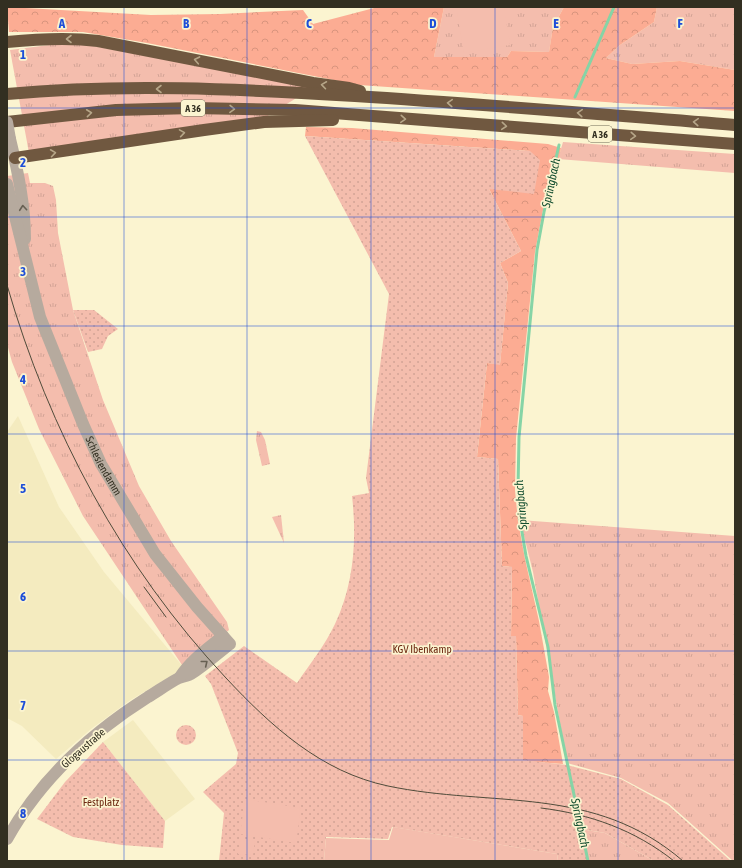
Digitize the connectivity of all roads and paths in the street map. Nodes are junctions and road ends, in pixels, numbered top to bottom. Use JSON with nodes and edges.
{"nodes":[{"id":1,"x":7,"y":42,"type":"edge"},
{"id":2,"x":7,"y":94,"type":"edge"},
{"id":3,"x":390,"y":99,"type":"junction"},
{"id":4,"x":364,"y":116,"type":"junction"},
{"id":5,"x":7,"y":122,"type":"edge"},
{"id":6,"x":735,"y":125,"type":"edge"},
{"id":7,"x":735,"y":144,"type":"edge"},
{"id":8,"x":11,"y":159,"type":"edge"},
{"id":9,"x":7,"y":184,"type":"edge"},
{"id":10,"x":26,"y":261,"type":"junction"},
{"id":11,"x":226,"y":640,"type":"joint"},
{"id":12,"x":7,"y":839,"type":"edge"}],
"edges":[{"from":3,"to":1,"type":"highway","one_way":true},
{"from":3,"to":2,"type":"highway","number":"A 36","one_way":true},
{"from":6,"to":3,"type":"highway","number":"A 36","one_way":true},
{"from":5,"to":4,"type":"highway","number":"A 36","one_way":true},
{"from":4,"to":7,"type":"highway","number":"A 36","one_way":true},
{"from":8,"to":4,"type":"highway","one_way":true},
{"from":5,"to":8,"type":"street","name":"Schlesiendamm","bridge":true},
{"from":10,"to":8,"type":"street","name":"Schlesiendamm","one_way":true},
{"from":9,"to":10,"type":"street","name":"Schlesiendamm"},
{"from":10,"to":11,"type":"street","name":"Schlesiendamm"},
{"from":11,"to":12,"type":"street","name":"Glogaustraße"}]}
